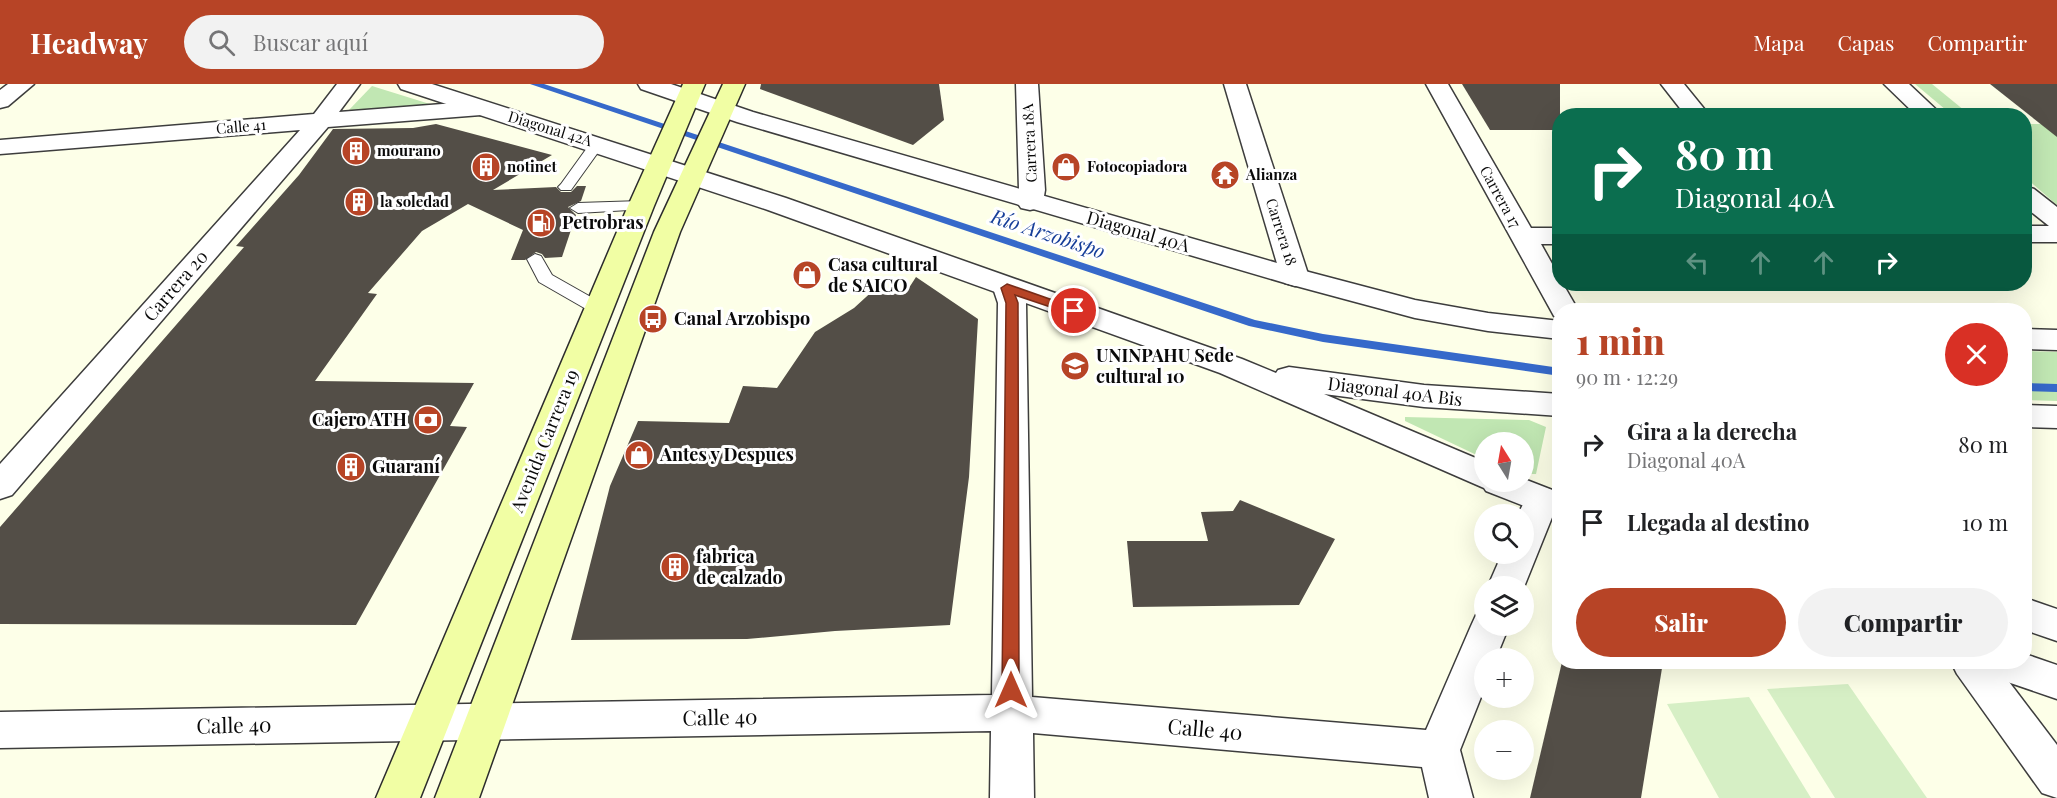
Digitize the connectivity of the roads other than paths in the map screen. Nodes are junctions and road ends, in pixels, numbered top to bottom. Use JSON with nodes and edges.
{"nodes":[{"id":1,"x":23,"y":84,"type":"edge"},
{"id":2,"x":349,"y":84,"type":"edge"},
{"id":3,"x":409,"y":84,"type":"edge"},
{"id":4,"x":649,"y":84,"type":"edge"},
{"id":5,"x":734,"y":84,"type":"edge"},
{"id":6,"x":1027,"y":84,"type":"edge"},
{"id":7,"x":1235,"y":84,"type":"edge"},
{"id":8,"x":1437,"y":84,"type":"edge"},
{"id":9,"x":1672,"y":84,"type":"edge"},
{"id":10,"x":1895,"y":84,"type":"edge"},
{"id":11,"x":689,"y":96,"type":"edge"},
{"id":12,"x":0,"y":101,"type":"edge"},
{"id":13,"x":481,"y":108,"type":"junction"},
{"id":14,"x":1692,"y":108,"type":"edge"},
{"id":15,"x":1923,"y":108,"type":"edge"},
{"id":16,"x":720,"y":114,"type":"junction"},
{"id":17,"x":321,"y":121,"type":"junction"},
{"id":18,"x":597,"y":144,"type":"junction"},
{"id":19,"x":0,"y":147,"type":"edge"},
{"id":20,"x":661,"y":159,"type":"junction"},
{"id":21,"x":694,"y":169,"type":"junction"},
{"id":22,"x":566,"y":186,"type":"dead end"},
{"id":23,"x":2032,"y":200,"type":"edge"},
{"id":24,"x":1030,"y":202,"type":"junction"},
{"id":25,"x":641,"y":206,"type":"junction"},
{"id":26,"x":578,"y":208,"type":"dead end"},
{"id":27,"x":2057,"y":220,"type":"edge"},
{"id":28,"x":2032,"y":234,"type":"edge"},
{"id":29,"x":2057,"y":234,"type":"edge"},
{"id":30,"x":1522,"y":236,"type":"junction"},
{"id":31,"x":1552,"y":236,"type":"edge"},
{"id":32,"x":535,"y":259,"type":"dead end"},
{"id":33,"x":1295,"y":277,"type":"junction"},
{"id":34,"x":1007,"y":288,"type":"junction"},
{"id":35,"x":1552,"y":289,"type":"edge"},
{"id":36,"x":599,"y":309,"type":"junction"},
{"id":37,"x":1552,"y":329,"type":"edge"},
{"id":38,"x":2032,"y":339,"type":"edge"},
{"id":39,"x":2057,"y":340,"type":"edge"},
{"id":40,"x":1231,"y":366,"type":"junction"},
{"id":41,"x":1552,"y":405,"type":"edge"},
{"id":42,"x":2032,"y":416,"type":"edge"},
{"id":43,"x":2057,"y":417,"type":"edge"},
{"id":44,"x":1474,"y":471,"type":"edge"},
{"id":45,"x":0,"y":486,"type":"edge"},
{"id":46,"x":1529,"y":492,"type":"edge"},
{"id":47,"x":1552,"y":499,"type":"edge"},
{"id":48,"x":1552,"y":503,"type":"edge"},
{"id":49,"x":1534,"y":529,"type":"edge"},
{"id":50,"x":2032,"y":616,"type":"edge"},
{"id":51,"x":2057,"y":625,"type":"edge"},
{"id":52,"x":1486,"y":636,"type":"edge"},
{"id":53,"x":1976,"y":669,"type":"edge"},
{"id":54,"x":2019,"y":669,"type":"edge"},
{"id":55,"x":2057,"y":682,"type":"edge"},
{"id":56,"x":1011,"y":713,"type":"junction"},
{"id":57,"x":486,"y":722,"type":"junction"},
{"id":58,"x":429,"y":723,"type":"junction"},
{"id":59,"x":0,"y":730,"type":"edge"},
{"id":60,"x":1439,"y":750,"type":"junction"},
{"id":61,"x":2057,"y":778,"type":"edge"},
{"id":62,"x":398,"y":798,"type":"edge"},
{"id":63,"x":457,"y":798,"type":"edge"},
{"id":64,"x":1011,"y":798,"type":"edge"},
{"id":65,"x":1451,"y":798,"type":"edge"}],
"edges":[{"from":1,"to":12,"type":"street"},
{"from":2,"to":17,"type":"street","name":"Carrera 20"},
{"from":3,"to":13,"type":"street","name":"Diagonal 42A"},
{"from":4,"to":11,"type":"street"},
{"from":5,"to":16,"type":"main road"},
{"from":6,"to":24,"type":"street","name":"Carrera 18A"},
{"from":7,"to":33,"type":"street","name":"Carrera 18"},
{"from":8,"to":30,"type":"street","name":"Carrera 17"},
{"from":9,"to":14,"type":"street"},
{"from":10,"to":15,"type":"street"},
{"from":11,"to":16,"type":"street"},
{"from":11,"to":20,"type":"main road","name":"Avenida Carrera 19"},
{"from":13,"to":17,"type":"street","name":"Calle 41"},
{"from":13,"to":18,"type":"street","name":"Diagonal 42A"},
{"from":16,"to":21,"type":"main road"},
{"from":16,"to":24,"type":"street","name":"Diagonal 40A"},
{"from":17,"to":19,"type":"street","name":"Calle 41"},
{"from":17,"to":45,"type":"street","name":"Carrera 20"},
{"from":18,"to":20,"type":"street","name":"Diagonal 42A"},
{"from":18,"to":22,"type":"lane"},
{"from":20,"to":21,"type":"street","name":"Diagonal 42A"},
{"from":20,"to":25,"type":"main road","name":"Avenida Carrera 19"},
{"from":21,"to":34,"type":"street"},
{"from":21,"to":57,"type":"main road"},
{"from":23,"to":27,"type":"street"},
{"from":24,"to":33,"type":"street","name":"Diagonal 40A"},
{"from":25,"to":26,"type":"lane"},
{"from":25,"to":36,"type":"main road","name":"Avenida Carrera 19"},
{"from":28,"to":29,"type":"street"},
{"from":30,"to":31,"type":"street"},
{"from":30,"to":35,"type":"street","name":"Carrera 17"},
{"from":32,"to":36,"type":"lane"},
{"from":33,"to":37,"type":"street","name":"Diagonal 40A"},
{"from":34,"to":40,"type":"street"},
{"from":34,"to":56,"type":"street"},
{"from":36,"to":58,"type":"main road","name":"Avenida Carrera 19"},
{"from":38,"to":39,"type":"street"},
{"from":40,"to":41,"type":"street","name":"Diagonal 40A Bis"},
{"from":40,"to":44,"type":"street"},
{"from":42,"to":43,"type":"street"},
{"from":46,"to":47,"type":"street"},
{"from":48,"to":49,"type":"street"},
{"from":50,"to":51,"type":"street"},
{"from":52,"to":60,"type":"street"},
{"from":53,"to":61,"type":"street"},
{"from":54,"to":55,"type":"street"},
{"from":56,"to":57,"type":"street","name":"Calle 40"},
{"from":56,"to":60,"type":"street","name":"Calle 40"},
{"from":56,"to":64,"type":"street"},
{"from":57,"to":58,"type":"street","name":"Calle 40"},
{"from":57,"to":63,"type":"main road"},
{"from":58,"to":59,"type":"street","name":"Calle 40"},
{"from":58,"to":62,"type":"main road","name":"Avenida Carrera 19"},
{"from":60,"to":65,"type":"street"}]}
